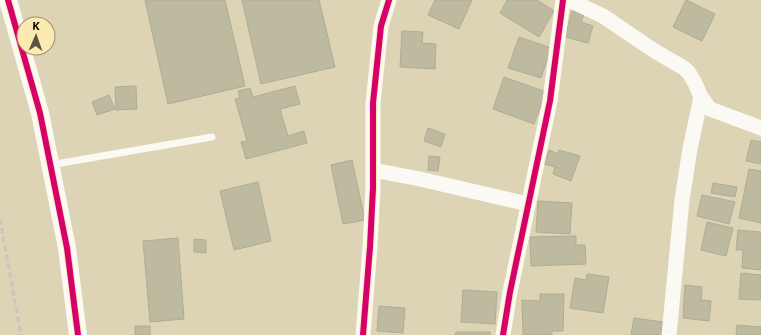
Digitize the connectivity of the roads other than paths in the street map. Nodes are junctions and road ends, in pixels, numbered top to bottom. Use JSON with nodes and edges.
{"nodes":[{"id":1,"x":8,"y":0,"type":"edge"},
{"id":2,"x":389,"y":0,"type":"edge"},
{"id":3,"x":563,"y":0,"type":"edge"},
{"id":4,"x":569,"y":0,"type":"edge"},
{"id":5,"x":701,"y":97,"type":"junction"},
{"id":6,"x":761,"y":128,"type":"edge"},
{"id":7,"x":212,"y":137,"type":"dead end"},
{"id":8,"x":50,"y":165,"type":"junction"},
{"id":9,"x":373,"y":170,"type":"junction"},
{"id":10,"x":528,"y":204,"type":"junction"},
{"id":11,"x":78,"y":335,"type":"edge"},
{"id":12,"x":363,"y":335,"type":"edge"},
{"id":13,"x":503,"y":335,"type":"edge"},
{"id":14,"x":668,"y":335,"type":"edge"}],
"edges":[{"from":1,"to":8,"type":"street"},
{"from":2,"to":9,"type":"street"},
{"from":3,"to":10,"type":"street"},
{"from":4,"to":5,"type":"street"},
{"from":5,"to":6,"type":"street"},
{"from":5,"to":14,"type":"street"},
{"from":7,"to":8,"type":"lane"},
{"from":8,"to":11,"type":"street"},
{"from":9,"to":10,"type":"street"},
{"from":9,"to":12,"type":"street"},
{"from":10,"to":13,"type":"street"}]}
